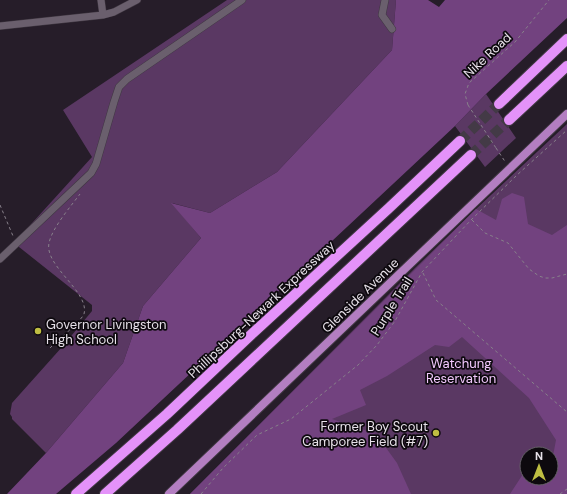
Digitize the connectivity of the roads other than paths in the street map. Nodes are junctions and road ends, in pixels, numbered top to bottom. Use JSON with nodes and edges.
{"nodes":[{"id":1,"x":101,"y":0,"type":"edge"},
{"id":2,"x":137,"y":0,"type":"edge"},
{"id":3,"x":242,"y":0,"type":"edge"},
{"id":4,"x":385,"y":0,"type":"edge"},
{"id":5,"x":103,"y":15,"type":"junction"},
{"id":6,"x":0,"y":26,"type":"edge"},
{"id":7,"x":392,"y":29,"type":"dead end"},
{"id":8,"x":567,"y":39,"type":"edge"},
{"id":9,"x":567,"y":66,"type":"edge"},
{"id":10,"x":499,"y":104,"type":"tunnel mouth"},
{"id":11,"x":567,"y":114,"type":"edge"},
{"id":12,"x":509,"y":120,"type":"tunnel mouth"},
{"id":13,"x":460,"y":141,"type":"tunnel mouth"},
{"id":14,"x":471,"y":155,"type":"tunnel mouth"},
{"id":15,"x":0,"y":260,"type":"edge"},
{"id":16,"x":76,"y":494,"type":"edge"},
{"id":17,"x":105,"y":494,"type":"edge"},
{"id":18,"x":169,"y":494,"type":"edge"}],
"edges":[{"from":1,"to":5,"type":"street"},
{"from":2,"to":5,"type":"street"},
{"from":3,"to":15,"type":"street"},
{"from":4,"to":7,"type":"street"},
{"from":5,"to":6,"type":"street"},
{"from":8,"to":10,"type":"highway"},
{"from":9,"to":12,"type":"highway"},
{"from":11,"to":18,"type":"main road","name":"Glenside Avenue"},
{"from":13,"to":16,"type":"highway","name":"Phillipsburg-Newark Expressway"},
{"from":14,"to":17,"type":"highway"}]}
